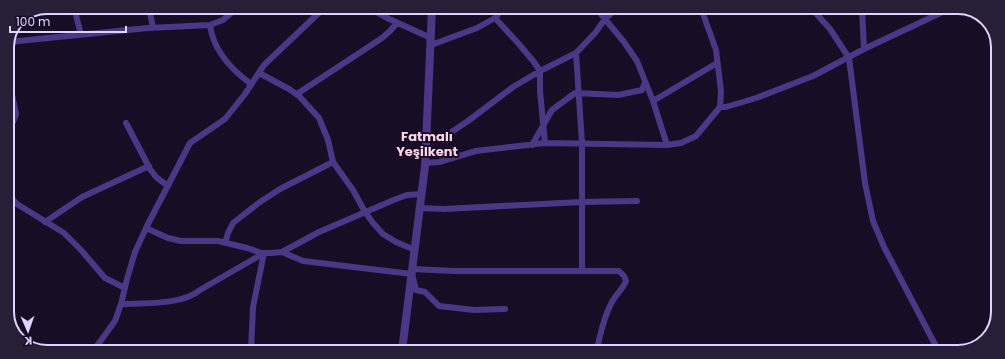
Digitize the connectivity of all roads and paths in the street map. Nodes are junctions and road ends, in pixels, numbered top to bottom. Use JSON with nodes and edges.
{"nodes":[{"id":1,"x":76,"y":14,"type":"edge"},
{"id":2,"x":151,"y":14,"type":"edge"},
{"id":3,"x":230,"y":14,"type":"edge"},
{"id":4,"x":318,"y":14,"type":"edge"},
{"id":5,"x":380,"y":14,"type":"edge"},
{"id":6,"x":432,"y":14,"type":"edge"},
{"id":7,"x":498,"y":14,"type":"edge"},
{"id":8,"x":601,"y":14,"type":"edge"},
{"id":9,"x":610,"y":14,"type":"edge"},
{"id":10,"x":703,"y":14,"type":"edge"},
{"id":11,"x":816,"y":14,"type":"edge"},
{"id":12,"x":862,"y":14,"type":"edge"},
{"id":13,"x":938,"y":14,"type":"edge"},
{"id":14,"x":495,"y":18,"type":"junction"},
{"id":15,"x":605,"y":19,"type":"junction"},
{"id":16,"x":397,"y":23,"type":"junction"},
{"id":17,"x":210,"y":26,"type":"junction"},
{"id":18,"x":153,"y":28,"type":"junction"},
{"id":19,"x":81,"y":34,"type":"junction"},
{"id":20,"x":15,"y":41,"type":"edge"},
{"id":21,"x":431,"y":42,"type":"junction"},
{"id":22,"x":864,"y":49,"type":"junction"},
{"id":23,"x":576,"y":53,"type":"junction"},
{"id":24,"x":849,"y":58,"type":"junction"},
{"id":25,"x":717,"y":63,"type":"junction"},
{"id":26,"x":540,"y":71,"type":"junction"},
{"id":27,"x":259,"y":73,"type":"junction"},
{"id":28,"x":645,"y":82,"type":"junction"},
{"id":29,"x":251,"y":84,"type":"junction"},
{"id":30,"x":579,"y":93,"type":"junction"},
{"id":31,"x":297,"y":94,"type":"junction"},
{"id":32,"x":653,"y":101,"type":"junction"},
{"id":33,"x":14,"y":104,"type":"edge"},
{"id":34,"x":720,"y":107,"type":"junction"},
{"id":35,"x":14,"y":118,"type":"edge"},
{"id":36,"x":126,"y":122,"type":"dead end"},
{"id":37,"x":543,"y":126,"type":"junction"},
{"id":38,"x":426,"y":139,"type":"junction"},
{"id":39,"x":544,"y":143,"type":"junction"},
{"id":40,"x":582,"y":143,"type":"junction"},
{"id":41,"x":532,"y":145,"type":"junction"},
{"id":42,"x":667,"y":145,"type":"junction"},
{"id":43,"x":332,"y":162,"type":"junction"},
{"id":44,"x":425,"y":163,"type":"junction"},
{"id":45,"x":149,"y":166,"type":"junction"},
{"id":46,"x":168,"y":186,"type":"junction"},
{"id":47,"x":421,"y":194,"type":"junction"},
{"id":48,"x":14,"y":201,"type":"edge"},
{"id":49,"x":637,"y":201,"type":"dead end"},
{"id":50,"x":581,"y":202,"type":"junction"},
{"id":51,"x":420,"y":208,"type":"junction"},
{"id":52,"x":365,"y":212,"type":"junction"},
{"id":53,"x":45,"y":222,"type":"junction"},
{"id":54,"x":146,"y":228,"type":"junction"},
{"id":55,"x":225,"y":243,"type":"junction"},
{"id":56,"x":415,"y":250,"type":"junction"},
{"id":57,"x":282,"y":252,"type":"junction"},
{"id":58,"x":264,"y":254,"type":"junction"},
{"id":59,"x":582,"y":270,"type":"junction"},
{"id":60,"x":412,"y":271,"type":"junction"},
{"id":61,"x":125,"y":288,"type":"junction"},
{"id":62,"x":122,"y":304,"type":"junction"},
{"id":63,"x":505,"y":309,"type":"dead end"},
{"id":64,"x":98,"y":345,"type":"edge"},
{"id":65,"x":251,"y":345,"type":"edge"},
{"id":66,"x":403,"y":345,"type":"edge"},
{"id":67,"x":598,"y":345,"type":"edge"},
{"id":68,"x":935,"y":345,"type":"edge"}],
"edges":[{"from":1,"to":19,"type":"street"},
{"from":2,"to":18,"type":"street"},
{"from":3,"to":17,"type":"street"},
{"from":4,"to":27,"type":"street"},
{"from":5,"to":16,"type":"street"},
{"from":6,"to":21,"type":"street"},
{"from":7,"to":14,"type":"street"},
{"from":8,"to":15,"type":"street"},
{"from":9,"to":15,"type":"street"},
{"from":10,"to":25,"type":"street"},
{"from":11,"to":24,"type":"street"},
{"from":12,"to":22,"type":"street"},
{"from":13,"to":22,"type":"street"},
{"from":14,"to":21,"type":"street"},
{"from":14,"to":26,"type":"street"},
{"from":15,"to":23,"type":"street"},
{"from":15,"to":28,"type":"street"},
{"from":16,"to":21,"type":"street"},
{"from":16,"to":31,"type":"street"},
{"from":17,"to":18,"type":"street"},
{"from":17,"to":29,"type":"street"},
{"from":18,"to":19,"type":"street"},
{"from":19,"to":20,"type":"street"},
{"from":21,"to":38,"type":"street"},
{"from":22,"to":24,"type":"street"},
{"from":23,"to":26,"type":"street"},
{"from":23,"to":30,"type":"street"},
{"from":24,"to":34,"type":"street"},
{"from":24,"to":68,"type":"street"},
{"from":25,"to":32,"type":"street"},
{"from":25,"to":34,"type":"street"},
{"from":26,"to":37,"type":"street"},
{"from":26,"to":38,"type":"street"},
{"from":27,"to":29,"type":"street"},
{"from":27,"to":31,"type":"street"},
{"from":28,"to":30,"type":"street"},
{"from":28,"to":32,"type":"street"},
{"from":29,"to":46,"type":"street"},
{"from":30,"to":37,"type":"street"},
{"from":30,"to":40,"type":"street"},
{"from":31,"to":43,"type":"street"},
{"from":32,"to":42,"type":"street"},
{"from":33,"to":35,"type":"street"},
{"from":34,"to":42,"type":"street"},
{"from":36,"to":45,"type":"street"},
{"from":37,"to":39,"type":"street"},
{"from":37,"to":41,"type":"street"},
{"from":38,"to":44,"type":"street"},
{"from":39,"to":40,"type":"street"},
{"from":39,"to":41,"type":"street"},
{"from":40,"to":42,"type":"street"},
{"from":40,"to":50,"type":"street"},
{"from":41,"to":44,"type":"street"},
{"from":43,"to":52,"type":"street"},
{"from":43,"to":55,"type":"street"},
{"from":44,"to":47,"type":"street"},
{"from":45,"to":46,"type":"street"},
{"from":45,"to":53,"type":"street"},
{"from":46,"to":54,"type":"street"},
{"from":47,"to":51,"type":"street"},
{"from":47,"to":52,"type":"street"},
{"from":48,"to":53,"type":"street"},
{"from":49,"to":50,"type":"street"},
{"from":50,"to":51,"type":"street"},
{"from":50,"to":59,"type":"street"},
{"from":51,"to":56,"type":"street"},
{"from":52,"to":56,"type":"street"},
{"from":52,"to":57,"type":"street"},
{"from":53,"to":61,"type":"street"},
{"from":54,"to":55,"type":"street"},
{"from":54,"to":61,"type":"street"},
{"from":55,"to":58,"type":"street"},
{"from":56,"to":60,"type":"street"},
{"from":57,"to":58,"type":"street"},
{"from":57,"to":60,"type":"street"},
{"from":58,"to":62,"type":"street"},
{"from":58,"to":65,"type":"street"},
{"from":59,"to":60,"type":"street"},
{"from":59,"to":67,"type":"street"},
{"from":60,"to":63,"type":"street"},
{"from":60,"to":66,"type":"street"},
{"from":61,"to":62,"type":"street"},
{"from":62,"to":64,"type":"street"}]}
